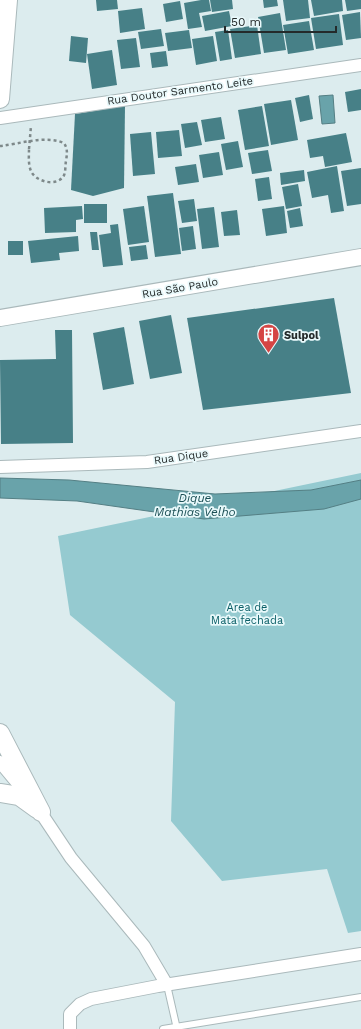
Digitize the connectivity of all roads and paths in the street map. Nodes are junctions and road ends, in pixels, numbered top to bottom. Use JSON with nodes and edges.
{"nodes":[{"id":1,"x":8,"y":0,"type":"edge"},
{"id":2,"x":361,"y":65,"type":"edge"},
{"id":3,"x":0,"y":99,"type":"edge"},
{"id":4,"x":32,"y":113,"type":"junction"},
{"id":5,"x":0,"y":118,"type":"edge"},
{"id":6,"x":0,"y":146,"type":"edge"},
{"id":7,"x":361,"y":257,"type":"edge"},
{"id":8,"x":0,"y":318,"type":"edge"},
{"id":9,"x":361,"y":431,"type":"edge"},
{"id":10,"x":0,"y":467,"type":"edge"},
{"id":11,"x":0,"y":734,"type":"edge"},
{"id":12,"x":0,"y":762,"type":"edge"},
{"id":13,"x":0,"y":794,"type":"edge"},
{"id":14,"x":41,"y":812,"type":"junction"},
{"id":15,"x":361,"y":954,"type":"edge"},
{"id":16,"x":168,"y":984,"type":"junction"},
{"id":17,"x":361,"y":997,"type":"edge"},
{"id":18,"x":177,"y":1028,"type":"edge"},
{"id":19,"x":70,"y":1029,"type":"edge"},
{"id":20,"x":163,"y":1029,"type":"edge"}],
"edges":[{"from":1,"to":3,"type":"main road"},
{"from":2,"to":4,"type":"street","name":"Rua Doutor Sarmento Leite"},
{"from":4,"to":5,"type":"street","name":"Rua Doutor Sarmento Leite"},
{"from":4,"to":6,"type":"path","bridge":true},
{"from":7,"to":8,"type":"street","name":"Rua São Paulo"},
{"from":9,"to":10,"type":"street","name":"Rua Dique"},
{"from":11,"to":14,"type":"main road"},
{"from":12,"to":14,"type":"street"},
{"from":13,"to":14,"type":"main road"},
{"from":14,"to":16,"type":"street"},
{"from":15,"to":16,"type":"street"},
{"from":16,"to":18,"type":"lane"},
{"from":16,"to":19,"type":"street"},
{"from":17,"to":18,"type":"lane"},
{"from":18,"to":20,"type":"lane"}]}
